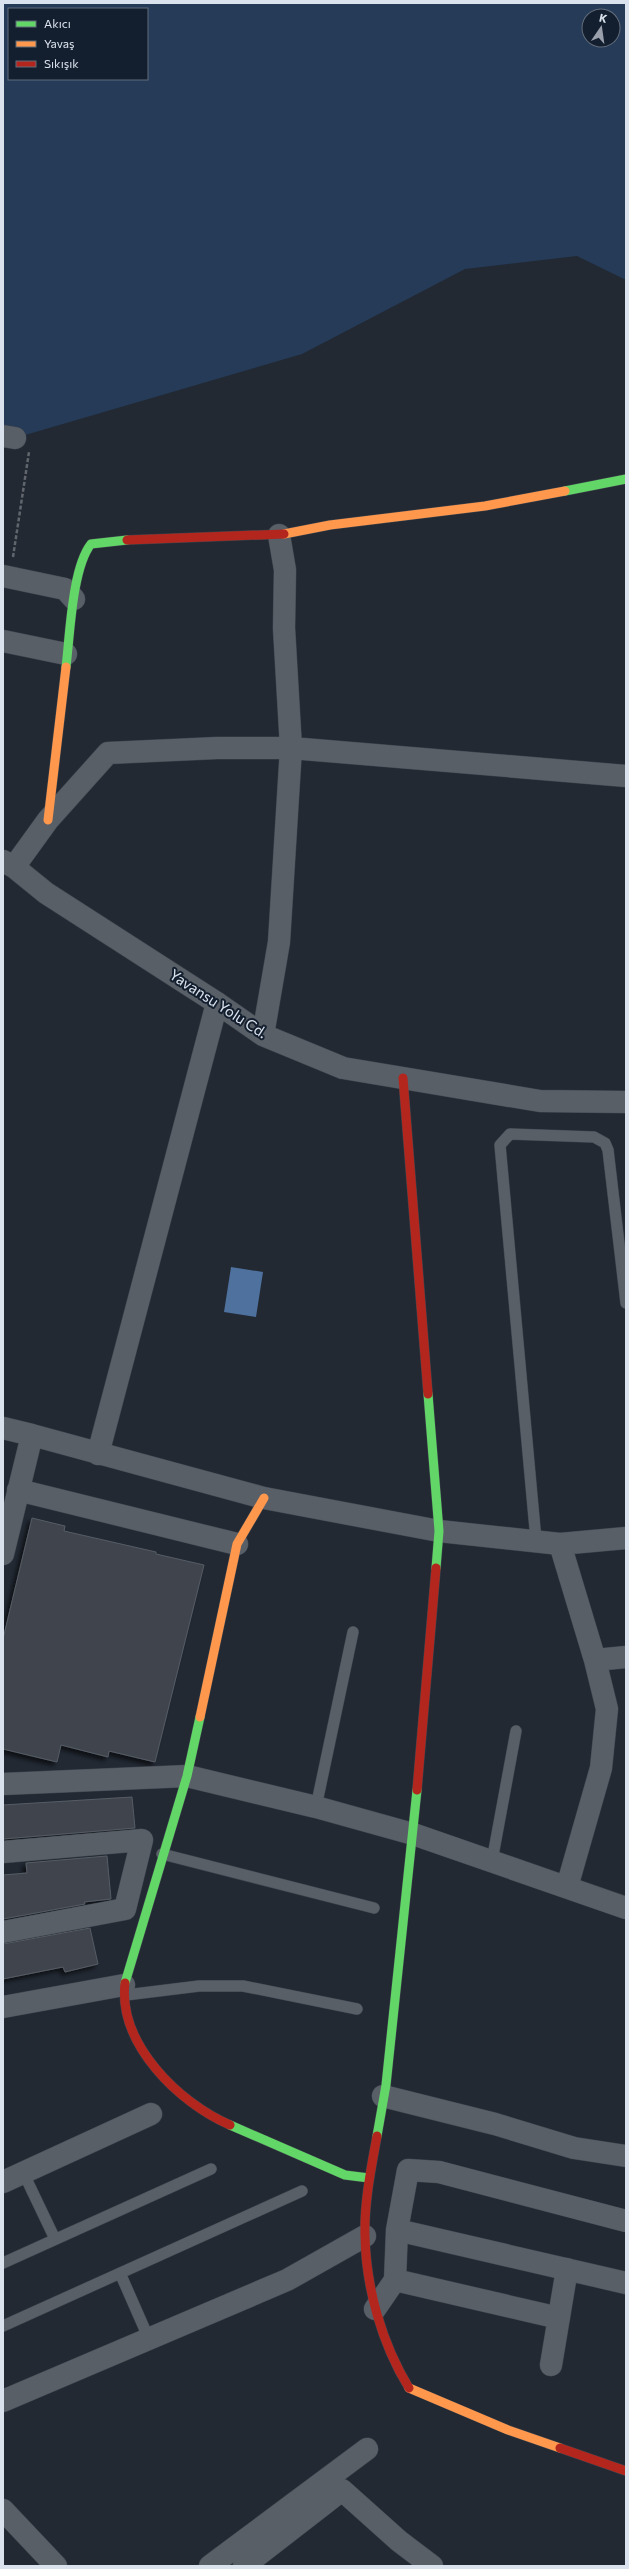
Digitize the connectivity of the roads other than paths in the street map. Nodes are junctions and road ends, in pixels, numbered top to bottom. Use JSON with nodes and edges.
{"nodes":[{"id":1,"x":626,"y":479,"type":"edge"},
{"id":2,"x":279,"y":535,"type":"junction"},
{"id":3,"x":7,"y":577,"type":"edge"},
{"id":4,"x":74,"y":599,"type":"junction"},
{"id":5,"x":3,"y":641,"type":"edge"},
{"id":6,"x":66,"y":654,"type":"junction"},
{"id":7,"x":291,"y":748,"type":"junction"},
{"id":8,"x":626,"y":776,"type":"edge"},
{"id":9,"x":48,"y":820,"type":"junction"},
{"id":10,"x":9,"y":864,"type":"edge"},
{"id":11,"x":217,"y":1003,"type":"junction"},
{"id":12,"x":263,"y":1035,"type":"junction"},
{"id":13,"x":403,"y":1078,"type":"junction"},
{"id":14,"x":626,"y":1102,"type":"edge"},
{"id":15,"x":626,"y":1304,"type":"edge"},
{"id":16,"x":3,"y":1428,"type":"edge"},
{"id":17,"x":32,"y":1436,"type":"junction"},
{"id":18,"x":98,"y":1454,"type":"junction"},
{"id":19,"x":18,"y":1490,"type":"junction"},
{"id":20,"x":264,"y":1498,"type":"junction"},
{"id":21,"x":439,"y":1531,"type":"junction"},
{"id":22,"x":626,"y":1538,"type":"edge"},
{"id":23,"x":536,"y":1540,"type":"junction"},
{"id":24,"x":237,"y":1544,"type":"junction"},
{"id":25,"x":560,"y":1544,"type":"junction"},
{"id":26,"x":3,"y":1554,"type":"edge"},
{"id":27,"x":353,"y":1632,"type":"dead end"},
{"id":28,"x":626,"y":1657,"type":"edge"},
{"id":29,"x":595,"y":1660,"type":"junction"},
{"id":30,"x":516,"y":1731,"type":"dead end"},
{"id":31,"x":187,"y":1776,"type":"junction"},
{"id":32,"x":3,"y":1784,"type":"edge"},
{"id":33,"x":316,"y":1807,"type":"junction"},
{"id":34,"x":413,"y":1834,"type":"junction"},
{"id":35,"x":3,"y":1852,"type":"edge"},
{"id":36,"x":162,"y":1854,"type":"junction"},
{"id":37,"x":492,"y":1861,"type":"junction"},
{"id":38,"x":567,"y":1887,"type":"junction"},
{"id":39,"x":374,"y":1908,"type":"dead end"},
{"id":40,"x":626,"y":1908,"type":"edge"},
{"id":41,"x":3,"y":1932,"type":"edge"},
{"id":42,"x":125,"y":1990,"type":"junction"},
{"id":43,"x":3,"y":2007,"type":"edge"},
{"id":44,"x":358,"y":2009,"type":"dead end"},
{"id":45,"x":383,"y":2096,"type":"junction"},
{"id":46,"x":151,"y":2114,"type":"dead end"},
{"id":47,"x":626,"y":2156,"type":"edge"},
{"id":48,"x":212,"y":2169,"type":"dead end"},
{"id":49,"x":23,"y":2172,"type":"junction"},
{"id":50,"x":370,"y":2178,"type":"junction"},
{"id":51,"x":3,"y":2182,"type":"edge"},
{"id":52,"x":302,"y":2191,"type":"dead end"},
{"id":53,"x":626,"y":2220,"type":"edge"},
{"id":54,"x":397,"y":2230,"type":"junction"},
{"id":55,"x":365,"y":2236,"type":"junction"},
{"id":56,"x":55,"y":2239,"type":"junction"},
{"id":57,"x":3,"y":2263,"type":"edge"},
{"id":58,"x":567,"y":2269,"type":"junction"},
{"id":59,"x":120,"y":2273,"type":"junction"},
{"id":60,"x":395,"y":2280,"type":"junction"},
{"id":61,"x":626,"y":2283,"type":"edge"},
{"id":62,"x":375,"y":2309,"type":"junction"},
{"id":63,"x":559,"y":2318,"type":"junction"},
{"id":64,"x":3,"y":2326,"type":"edge"},
{"id":65,"x":149,"y":2339,"type":"junction"},
{"id":66,"x":551,"y":2365,"type":"dead end"},
{"id":67,"x":3,"y":2401,"type":"edge"},
{"id":68,"x":367,"y":2449,"type":"dead end"},
{"id":69,"x":626,"y":2471,"type":"edge"},
{"id":70,"x":3,"y":2510,"type":"edge"},
{"id":71,"x":56,"y":2566,"type":"edge"},
{"id":72,"x":210,"y":2566,"type":"edge"},
{"id":73,"x":244,"y":2566,"type":"edge"},
{"id":74,"x":432,"y":2566,"type":"edge"}],
"edges":[{"from":1,"to":2,"type":"street"},
{"from":2,"to":4,"type":"street"},
{"from":2,"to":7,"type":"street"},
{"from":3,"to":4,"type":"street"},
{"from":4,"to":6,"type":"street"},
{"from":5,"to":6,"type":"street"},
{"from":6,"to":9,"type":"street"},
{"from":7,"to":8,"type":"street"},
{"from":7,"to":9,"type":"street"},
{"from":7,"to":12,"type":"street"},
{"from":9,"to":10,"type":"street"},
{"from":10,"to":11,"type":"street","name":"Yavansu Yolu Cd."},
{"from":11,"to":12,"type":"street","name":"Yavansu Yolu Cd."},
{"from":11,"to":18,"type":"street"},
{"from":12,"to":13,"type":"street","name":"Yavansu Yolu Cd."},
{"from":13,"to":14,"type":"street","name":"Yavansu Yolu Cd."},
{"from":13,"to":21,"type":"street"},
{"from":15,"to":23,"type":"lane"},
{"from":16,"to":17,"type":"street"},
{"from":17,"to":18,"type":"street"},
{"from":17,"to":19,"type":"street"},
{"from":18,"to":20,"type":"street"},
{"from":19,"to":24,"type":"street"},
{"from":19,"to":26,"type":"street"},
{"from":20,"to":21,"type":"street"},
{"from":20,"to":24,"type":"street"},
{"from":21,"to":23,"type":"street"},
{"from":21,"to":34,"type":"street"},
{"from":22,"to":25,"type":"street"},
{"from":23,"to":25,"type":"street"},
{"from":24,"to":31,"type":"street"},
{"from":25,"to":29,"type":"street"},
{"from":27,"to":33,"type":"lane"},
{"from":28,"to":29,"type":"street"},
{"from":29,"to":38,"type":"street"},
{"from":30,"to":37,"type":"lane"},
{"from":31,"to":32,"type":"street"},
{"from":31,"to":33,"type":"street"},
{"from":31,"to":36,"type":"street"},
{"from":33,"to":34,"type":"street"},
{"from":34,"to":37,"type":"street"},
{"from":34,"to":45,"type":"street"},
{"from":35,"to":41,"type":"street"},
{"from":36,"to":39,"type":"lane"},
{"from":36,"to":42,"type":"street"},
{"from":37,"to":38,"type":"street"},
{"from":38,"to":40,"type":"street"},
{"from":42,"to":43,"type":"street"},
{"from":42,"to":44,"type":"lane"},
{"from":42,"to":50,"type":"street"},
{"from":45,"to":47,"type":"street"},
{"from":45,"to":50,"type":"street"},
{"from":46,"to":49,"type":"street"},
{"from":48,"to":56,"type":"lane"},
{"from":49,"to":51,"type":"street"},
{"from":49,"to":56,"type":"lane"},
{"from":50,"to":55,"type":"street"},
{"from":52,"to":59,"type":"lane"},
{"from":53,"to":54,"type":"street"},
{"from":54,"to":58,"type":"street"},
{"from":54,"to":60,"type":"street"},
{"from":55,"to":62,"type":"street"},
{"from":55,"to":65,"type":"street"},
{"from":56,"to":57,"type":"lane"},
{"from":58,"to":61,"type":"street"},
{"from":58,"to":63,"type":"street"},
{"from":59,"to":64,"type":"lane"},
{"from":59,"to":65,"type":"lane"},
{"from":60,"to":62,"type":"street"},
{"from":60,"to":63,"type":"street"},
{"from":62,"to":69,"type":"street"},
{"from":63,"to":66,"type":"street"},
{"from":65,"to":67,"type":"street"},
{"from":68,"to":72,"type":"street"},
{"from":70,"to":71,"type":"street"},
{"from":73,"to":74,"type":"street"}]}
